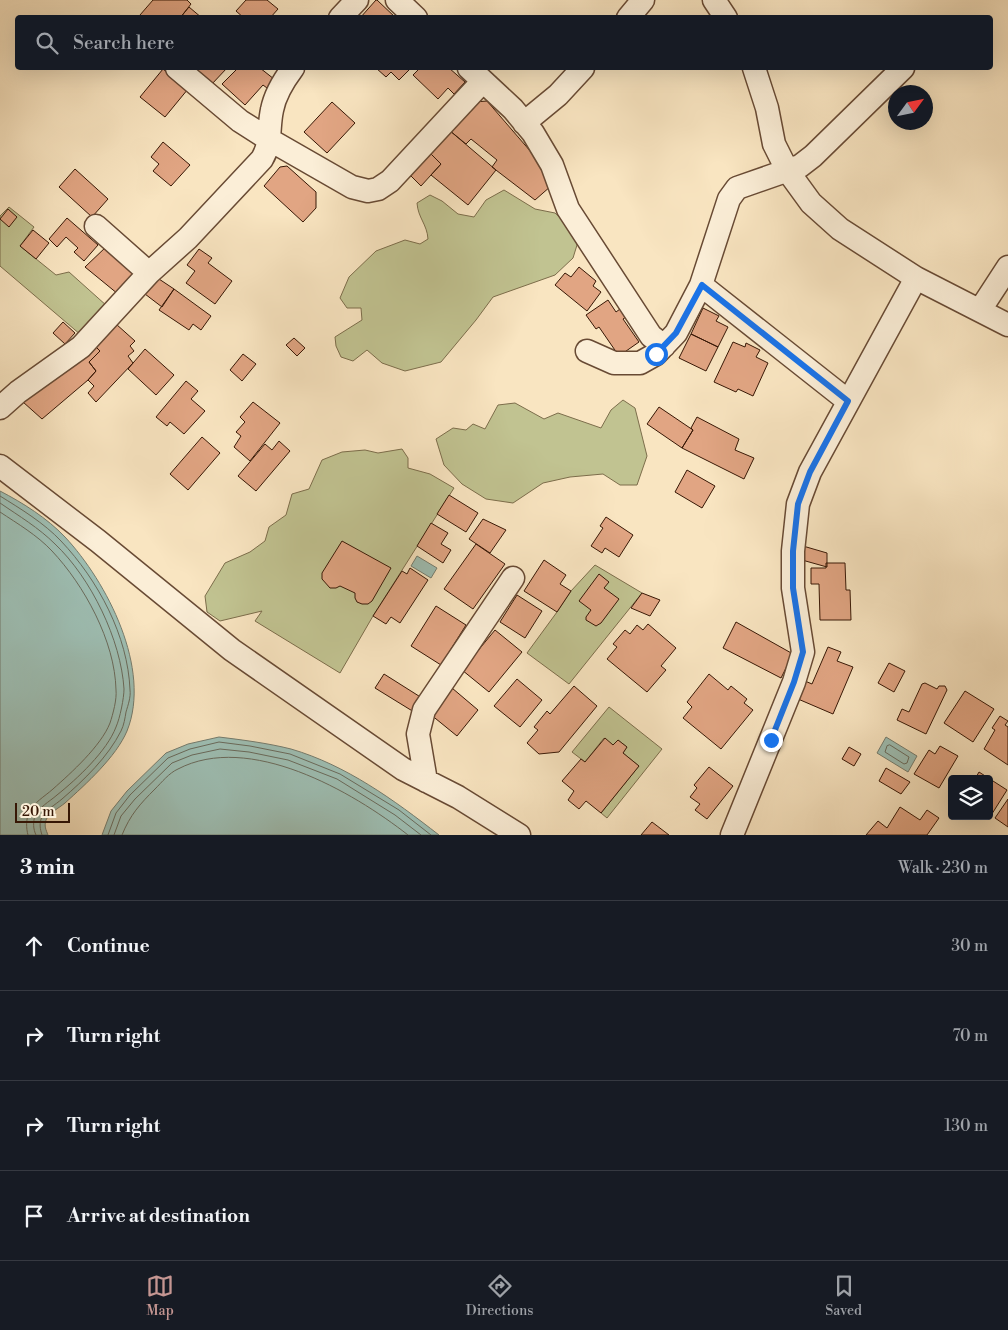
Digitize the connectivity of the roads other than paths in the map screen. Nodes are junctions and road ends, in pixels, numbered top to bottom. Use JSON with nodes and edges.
{"nodes":[{"id":1,"x":357,"y":0,"type":"edge"},
{"id":2,"x":397,"y":0,"type":"edge"},
{"id":3,"x":643,"y":0,"type":"edge"},
{"id":4,"x":714,"y":0,"type":"edge"},
{"id":5,"x":343,"y":15,"type":"edge"},
{"id":6,"x":413,"y":15,"type":"edge"},
{"id":7,"x":630,"y":15,"type":"edge"},
{"id":8,"x":724,"y":15,"type":"edge"},
{"id":9,"x":179,"y":70,"type":"edge"},
{"id":10,"x":292,"y":70,"type":"edge"},
{"id":11,"x":581,"y":70,"type":"edge"},
{"id":12,"x":755,"y":70,"type":"edge"},
{"id":13,"x":901,"y":70,"type":"edge"},
{"id":14,"x":476,"y":74,"type":"edge"},
{"id":15,"x":524,"y":123,"type":"junction"},
{"id":16,"x":270,"y":140,"type":"junction"},
{"id":17,"x":787,"y":170,"type":"junction"},
{"id":18,"x":96,"y":226,"type":"dead end"},
{"id":19,"x":1008,"y":267,"type":"edge"},
{"id":20,"x":149,"y":273,"type":"junction"},
{"id":21,"x":916,"y":278,"type":"junction"},
{"id":22,"x":702,"y":285,"type":"junction"},
{"id":23,"x":980,"y":310,"type":"junction"},
{"id":24,"x":1008,"y":325,"type":"edge"},
{"id":25,"x":664,"y":346,"type":"junction"},
{"id":26,"x":587,"y":351,"type":"dead end"},
{"id":27,"x":848,"y":401,"type":"junction"},
{"id":28,"x":0,"y":408,"type":"edge"},
{"id":29,"x":0,"y":466,"type":"edge"},
{"id":30,"x":513,"y":578,"type":"dead end"},
{"id":31,"x":426,"y":781,"type":"junction"},
{"id":32,"x":520,"y":835,"type":"edge"},
{"id":33,"x":732,"y":835,"type":"edge"}],
"edges":[{"from":1,"to":5,"type":"street"},
{"from":2,"to":6,"type":"street"},
{"from":3,"to":7,"type":"street"},
{"from":4,"to":8,"type":"street"},
{"from":9,"to":16,"type":"street"},
{"from":10,"to":16,"type":"street"},
{"from":11,"to":15,"type":"street"},
{"from":12,"to":17,"type":"street"},
{"from":13,"to":17,"type":"street"},
{"from":14,"to":15,"type":"street"},
{"from":14,"to":16,"type":"street"},
{"from":15,"to":25,"type":"street"},
{"from":16,"to":20,"type":"street"},
{"from":17,"to":21,"type":"street"},
{"from":17,"to":22,"type":"street"},
{"from":18,"to":20,"type":"street"},
{"from":19,"to":23,"type":"street"},
{"from":20,"to":28,"type":"street"},
{"from":21,"to":23,"type":"street"},
{"from":21,"to":27,"type":"street"},
{"from":22,"to":25,"type":"street"},
{"from":22,"to":27,"type":"street"},
{"from":23,"to":24,"type":"street"},
{"from":25,"to":26,"type":"street"},
{"from":27,"to":33,"type":"street"},
{"from":29,"to":31,"type":"street"},
{"from":30,"to":31,"type":"street"},
{"from":31,"to":32,"type":"street"}]}
